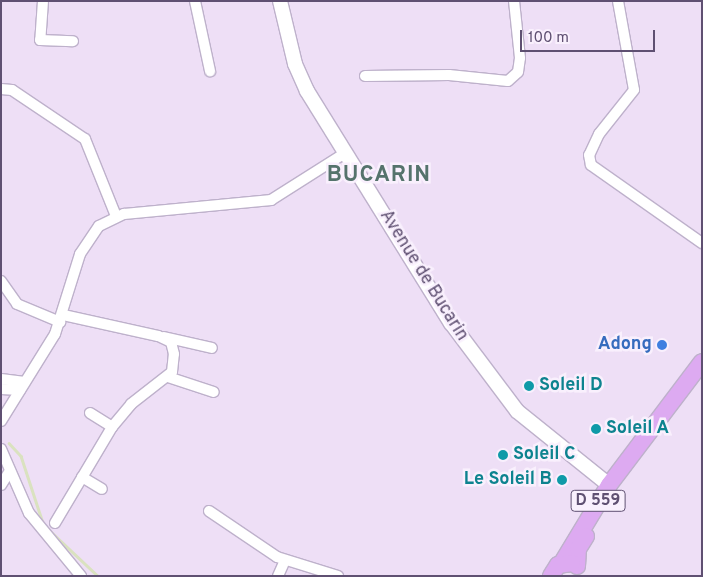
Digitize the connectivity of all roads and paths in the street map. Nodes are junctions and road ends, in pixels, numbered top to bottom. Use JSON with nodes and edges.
{"nodes":[{"id":1,"x":43,"y":1,"type":"edge"},
{"id":2,"x":194,"y":1,"type":"edge"},
{"id":3,"x":280,"y":1,"type":"edge"},
{"id":4,"x":514,"y":1,"type":"edge"},
{"id":5,"x":618,"y":1,"type":"edge"},
{"id":6,"x":73,"y":41,"type":"dead end"},
{"id":7,"x":210,"y":71,"type":"dead end"},
{"id":8,"x":365,"y":76,"type":"dead end"},
{"id":9,"x":1,"y":89,"type":"edge"},
{"id":10,"x":345,"y":153,"type":"junction"},
{"id":11,"x":116,"y":216,"type":"junction"},
{"id":12,"x":702,"y":243,"type":"edge"},
{"id":13,"x":1,"y":281,"type":"edge"},
{"id":14,"x":62,"y":319,"type":"junction"},
{"id":15,"x":158,"y":336,"type":"junction"},
{"id":16,"x":212,"y":348,"type":"dead end"},
{"id":17,"x":702,"y":362,"type":"edge"},
{"id":18,"x":168,"y":377,"type":"junction"},
{"id":19,"x":1,"y":379,"type":"edge"},
{"id":20,"x":23,"y":386,"type":"junction"},
{"id":21,"x":1,"y":389,"type":"edge"},
{"id":22,"x":214,"y":392,"type":"dead end"},
{"id":23,"x":90,"y":413,"type":"dead end"},
{"id":24,"x":1,"y":421,"type":"edge"},
{"id":25,"x":112,"y":427,"type":"junction"},
{"id":26,"x":642,"y":445,"type":"junction"},
{"id":27,"x":1,"y":449,"type":"edge"},
{"id":28,"x":9,"y":472,"type":"junction"},
{"id":29,"x":82,"y":477,"type":"junction"},
{"id":30,"x":1,"y":485,"type":"edge"},
{"id":31,"x":609,"y":485,"type":"junction"},
{"id":32,"x":102,"y":489,"type":"dead end"},
{"id":33,"x":209,"y":511,"type":"dead end"},
{"id":34,"x":55,"y":523,"type":"dead end"},
{"id":35,"x":285,"y":560,"type":"junction"},
{"id":36,"x":574,"y":568,"type":"edge"},
{"id":37,"x":80,"y":576,"type":"edge"},
{"id":38,"x":278,"y":576,"type":"edge"},
{"id":39,"x":338,"y":576,"type":"edge"},
{"id":40,"x":551,"y":576,"type":"edge"}],
"edges":[{"from":1,"to":6,"type":"street"},
{"from":2,"to":7,"type":"street"},
{"from":3,"to":10,"type":"street","name":"Avenue de Bucarin"},
{"from":4,"to":8,"type":"street"},
{"from":5,"to":12,"type":"street"},
{"from":9,"to":11,"type":"street"},
{"from":10,"to":11,"type":"street"},
{"from":10,"to":31,"type":"street","name":"Avenue de Bucarin"},
{"from":11,"to":14,"type":"street"},
{"from":13,"to":14,"type":"street"},
{"from":14,"to":15,"type":"street"},
{"from":14,"to":20,"type":"street"},
{"from":15,"to":16,"type":"street"},
{"from":15,"to":18,"type":"street"},
{"from":17,"to":26,"type":"main road","number":"D 559"},
{"from":18,"to":22,"type":"street"},
{"from":18,"to":25,"type":"street"},
{"from":19,"to":20,"type":"street"},
{"from":20,"to":21,"type":"street"},
{"from":20,"to":24,"type":"street"},
{"from":23,"to":25,"type":"street"},
{"from":25,"to":29,"type":"street"},
{"from":26,"to":31,"type":"main road","number":"D 559"},
{"from":26,"to":36,"type":"main road","number":"D 559"},
{"from":27,"to":28,"type":"street"},
{"from":28,"to":30,"type":"street"},
{"from":28,"to":37,"type":"street"},
{"from":29,"to":32,"type":"street"},
{"from":29,"to":34,"type":"street"},
{"from":31,"to":36,"type":"main road","number":"D 559"},
{"from":33,"to":35,"type":"street"},
{"from":35,"to":38,"type":"street"},
{"from":35,"to":39,"type":"street"},
{"from":36,"to":40,"type":"main road"}]}
